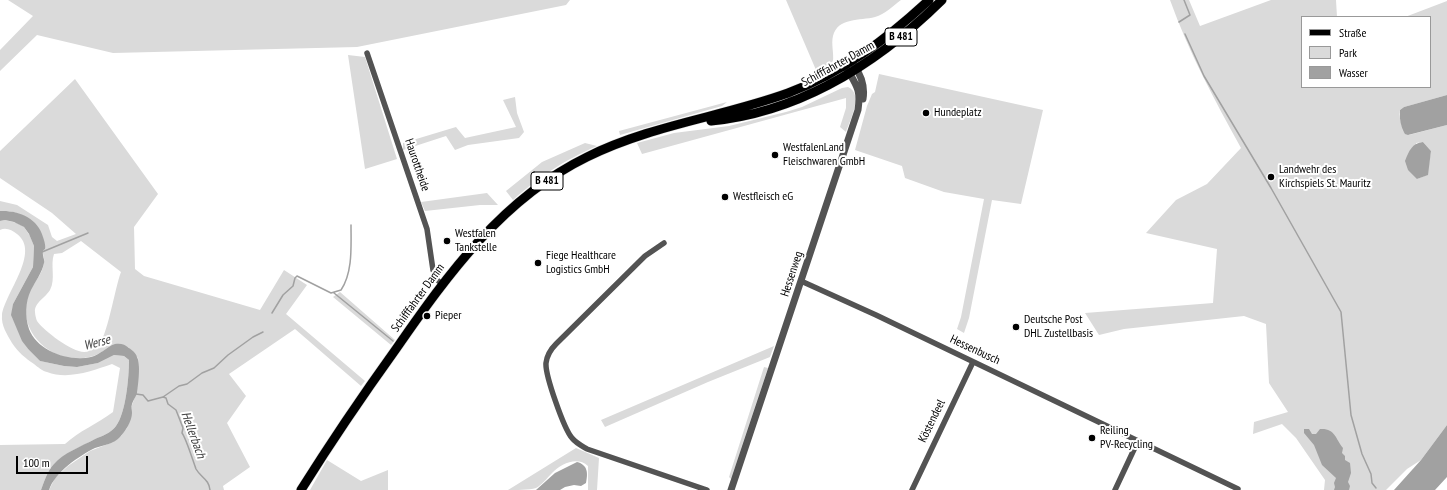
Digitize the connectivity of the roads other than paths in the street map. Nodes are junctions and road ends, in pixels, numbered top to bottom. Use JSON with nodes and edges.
{"nodes":[{"id":1,"x":929,"y":0,"type":"edge"},
{"id":2,"x":942,"y":0,"type":"edge"},
{"id":3,"x":367,"y":53,"type":"dead end"},
{"id":4,"x":851,"y":67,"type":"junction"},
{"id":5,"x":664,"y":243,"type":"dead end"},
{"id":6,"x":801,"y":281,"type":"junction"},
{"id":7,"x":442,"y":284,"type":"junction"},
{"id":8,"x":973,"y":362,"type":"junction"},
{"id":9,"x":1138,"y":441,"type":"junction"},
{"id":10,"x":1238,"y":489,"type":"dead end"},
{"id":11,"x":301,"y":490,"type":"edge"},
{"id":12,"x":707,"y":490,"type":"edge"},
{"id":13,"x":731,"y":490,"type":"edge"},
{"id":14,"x":912,"y":490,"type":"edge"},
{"id":15,"x":1115,"y":490,"type":"edge"}],
"edges":[{"from":1,"to":4,"type":"main road","name":"Schifffahrter Damm","number":"B 481"},
{"from":2,"to":4,"type":"main road","name":"Schifffahrter Damm","number":"B 481"},
{"from":3,"to":7,"type":"street","name":"Haurottheide"},
{"from":4,"to":6,"type":"street","name":"Hessenweg"},
{"from":4,"to":7,"type":"main road","name":"Schifffahrter Damm","number":"B 481"},
{"from":5,"to":12,"type":"street"},
{"from":6,"to":8,"type":"street","name":"Hessenbusch"},
{"from":6,"to":13,"type":"street","name":"Hessenweg"},
{"from":7,"to":11,"type":"main road","name":"Schifffahrter Damm","number":"B 481"},
{"from":8,"to":9,"type":"street","name":"Hessenbusch"},
{"from":8,"to":14,"type":"street","name":"Köstendeel"},
{"from":9,"to":10,"type":"street","name":"Hessenbusch"},
{"from":9,"to":15,"type":"street"}]}
